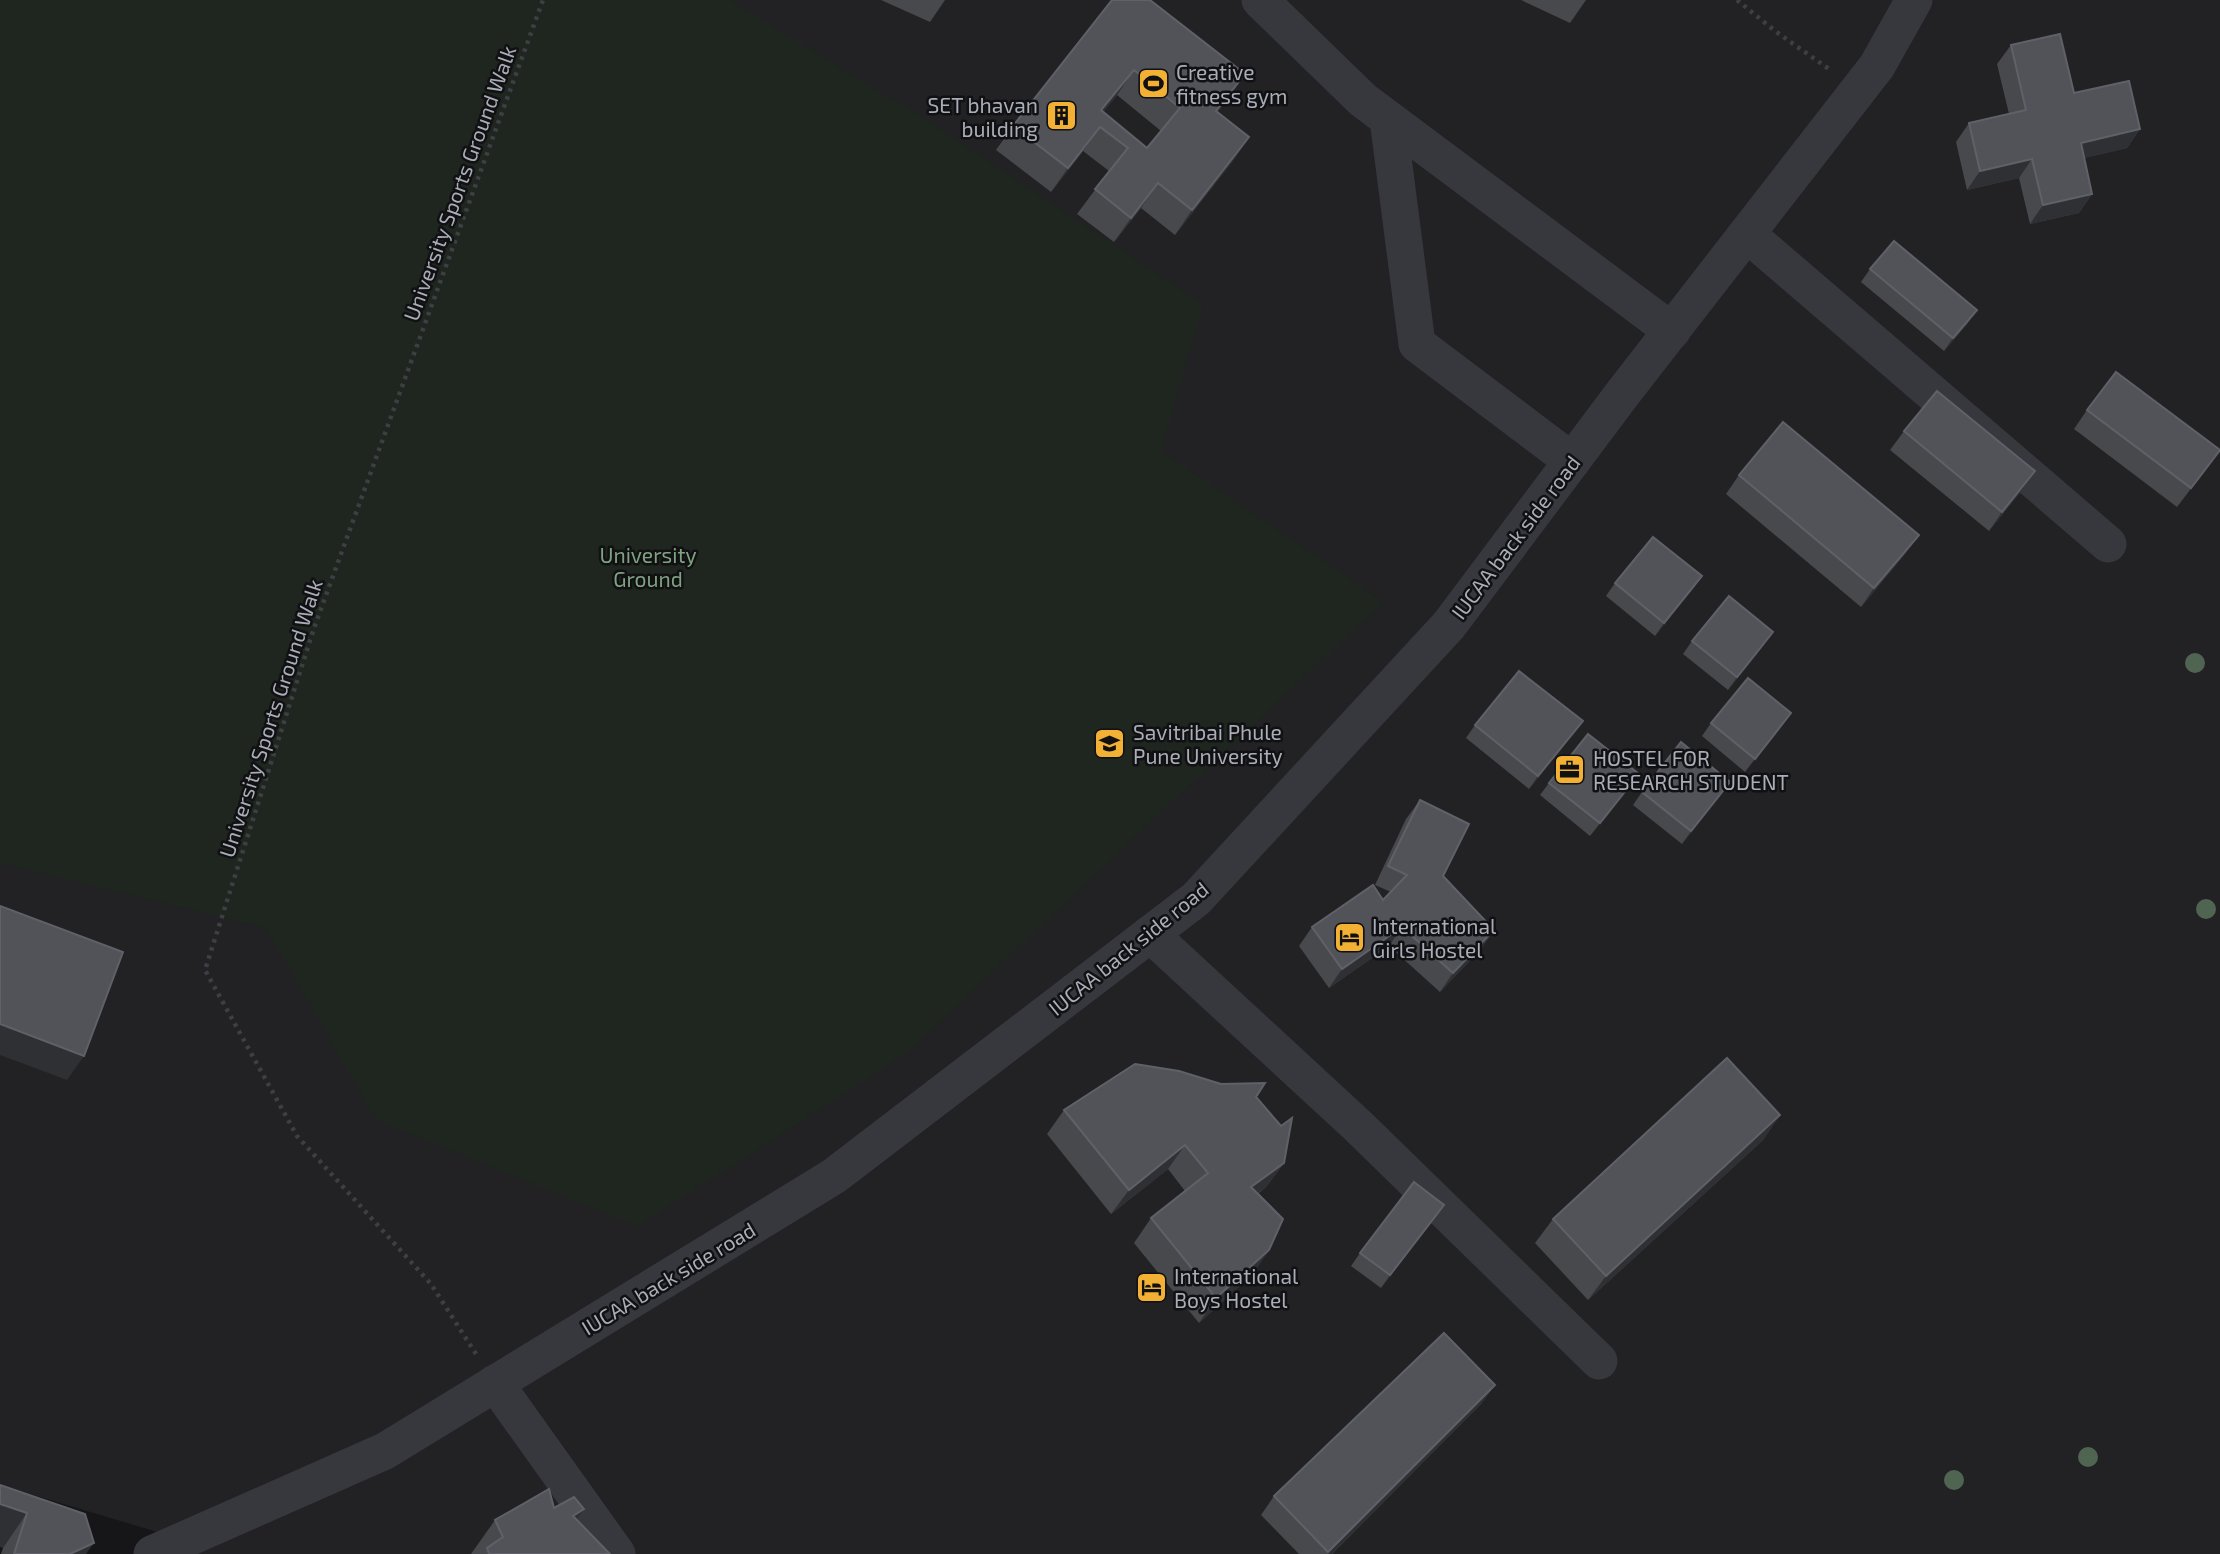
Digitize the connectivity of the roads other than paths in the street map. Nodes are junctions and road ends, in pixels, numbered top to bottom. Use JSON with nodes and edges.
{"nodes":[{"id":1,"x":1260,"y":0,"type":"edge"},
{"id":2,"x":1914,"y":0,"type":"edge"},
{"id":3,"x":1388,"y":119,"type":"junction"},
{"id":4,"x":1747,"y":234,"type":"junction"},
{"id":5,"x":1672,"y":331,"type":"junction"},
{"id":6,"x":1572,"y":461,"type":"junction"},
{"id":7,"x":2108,"y":544,"type":"dead end"},
{"id":8,"x":1150,"y":934,"type":"junction"},
{"id":9,"x":1599,"y":1361,"type":"dead end"},
{"id":10,"x":495,"y":1384,"type":"junction"},
{"id":11,"x":152,"y":1554,"type":"edge"},
{"id":12,"x":617,"y":1554,"type":"edge"}],
"edges":[{"from":1,"to":3,"type":"lane"},
{"from":2,"to":4,"type":"lane","name":"IUCAA back side road"},
{"from":3,"to":5,"type":"lane"},
{"from":3,"to":6,"type":"lane"},
{"from":4,"to":5,"type":"lane","name":"IUCAA back side road"},
{"from":4,"to":7,"type":"lane"},
{"from":5,"to":6,"type":"lane","name":"IUCAA back side road"},
{"from":6,"to":8,"type":"lane","name":"IUCAA back side road"},
{"from":8,"to":9,"type":"lane"},
{"from":8,"to":10,"type":"lane","name":"IUCAA back side road"},
{"from":10,"to":11,"type":"lane","name":"IUCAA back side road"},
{"from":10,"to":12,"type":"lane"}]}
